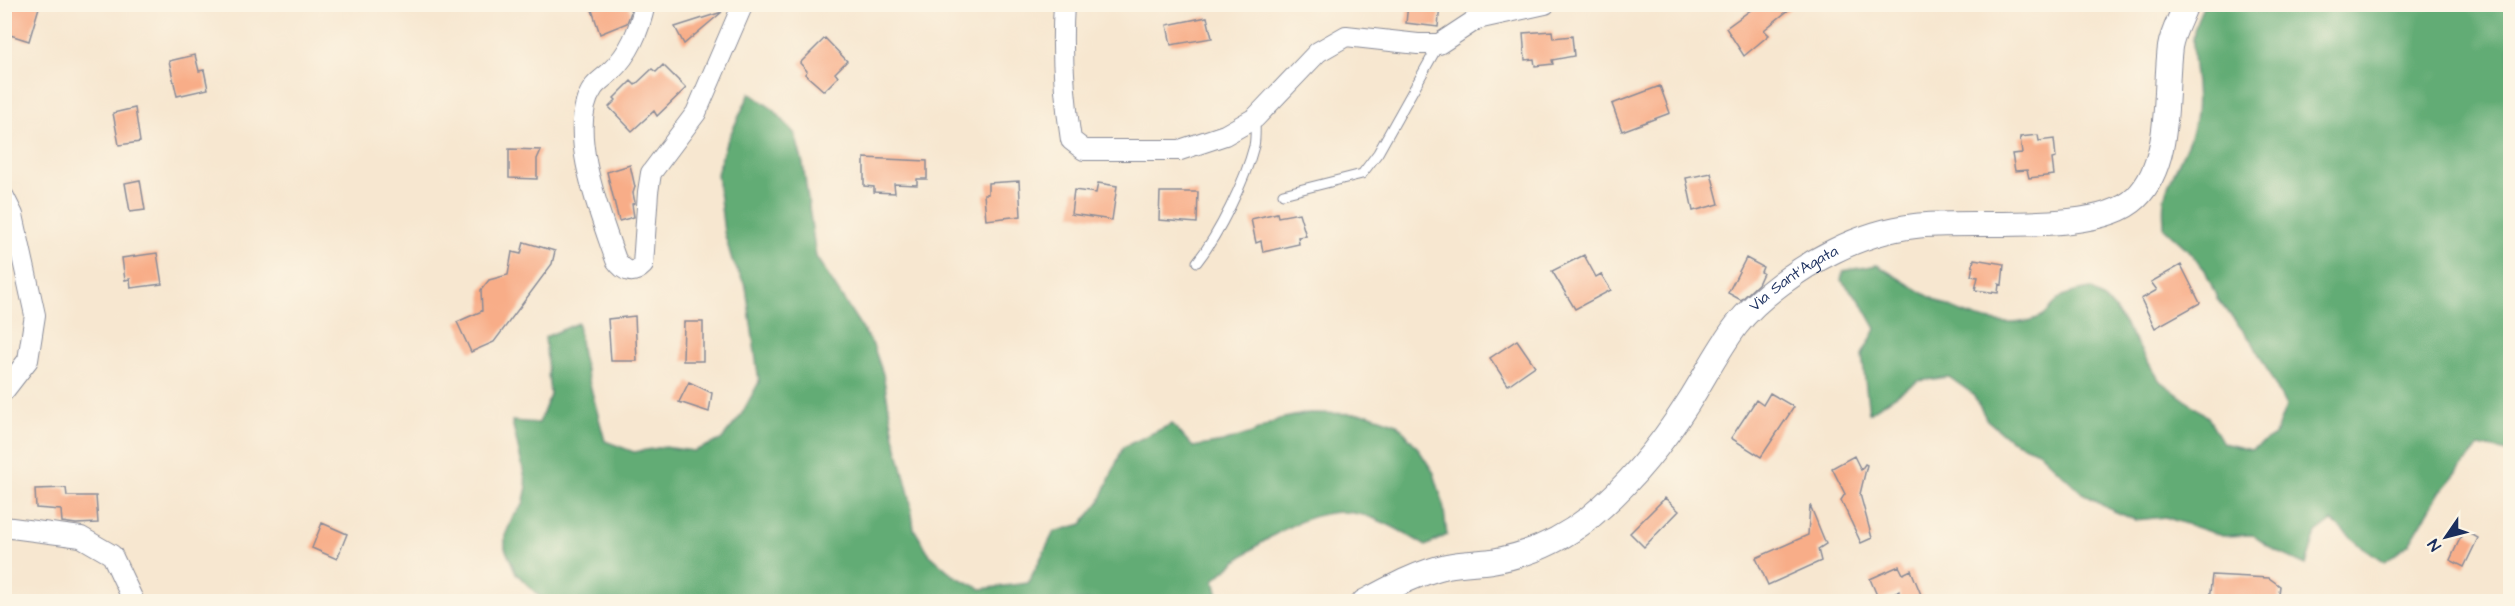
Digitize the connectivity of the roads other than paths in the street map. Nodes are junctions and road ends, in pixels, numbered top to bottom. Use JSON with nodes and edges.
{"nodes":[{"id":1,"x":645,"y":4,"type":"edge"},
{"id":2,"x":743,"y":4,"type":"edge"},
{"id":3,"x":1064,"y":4,"type":"edge"},
{"id":4,"x":1545,"y":4,"type":"edge"},
{"id":5,"x":2186,"y":4,"type":"edge"},
{"id":6,"x":1439,"y":44,"type":"junction"},
{"id":7,"x":1255,"y":118,"type":"junction"},
{"id":8,"x":1283,"y":194,"type":"dead end"},
{"id":9,"x":4,"y":197,"type":"edge"},
{"id":10,"x":1197,"y":262,"type":"dead end"},
{"id":11,"x":4,"y":391,"type":"edge"},
{"id":12,"x":4,"y":527,"type":"edge"},
{"id":13,"x":134,"y":602,"type":"edge"},
{"id":14,"x":1364,"y":602,"type":"edge"}],
"edges":[{"from":1,"to":2,"type":"street"},
{"from":3,"to":7,"type":"street"},
{"from":4,"to":6,"type":"street"},
{"from":5,"to":14,"type":"street","name":"Via Sant'Agata"},
{"from":6,"to":7,"type":"street"},
{"from":6,"to":8,"type":"lane"},
{"from":7,"to":10,"type":"lane"},
{"from":9,"to":11,"type":"street"},
{"from":12,"to":13,"type":"street"}]}
